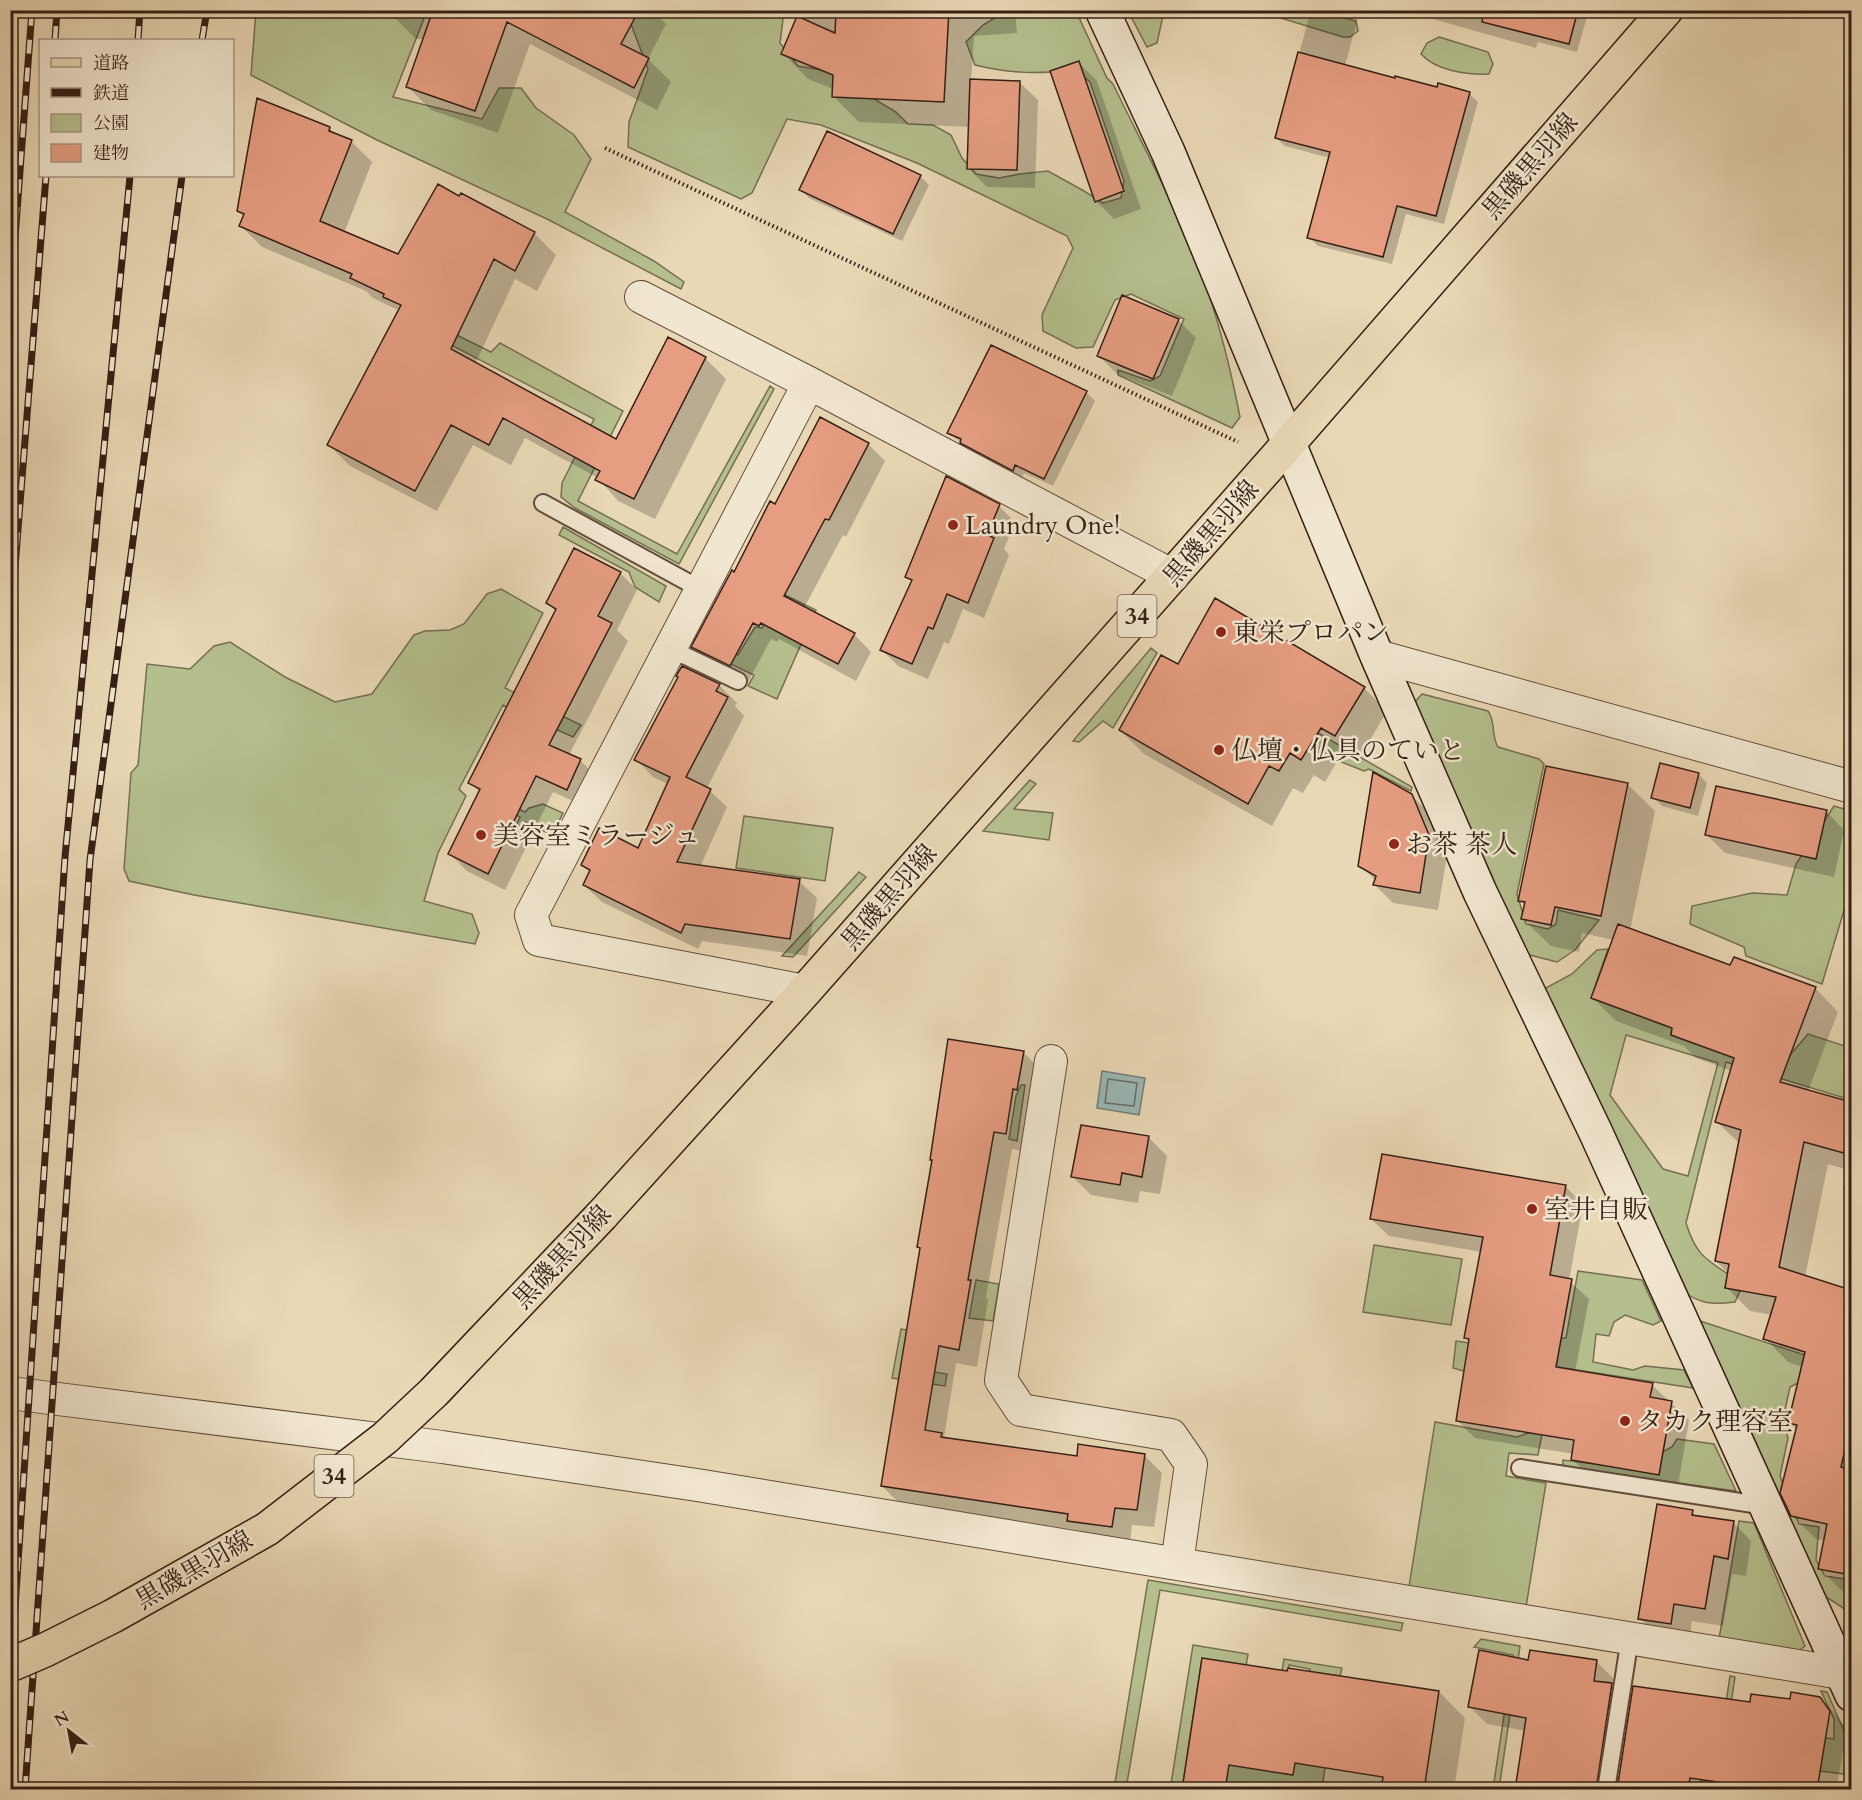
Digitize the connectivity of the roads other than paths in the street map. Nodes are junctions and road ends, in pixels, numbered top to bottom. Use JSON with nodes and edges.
{"nodes":[{"id":1,"x":1102,"y":10,"type":"edge"},
{"id":2,"x":1666,"y":10,"type":"edge"},
{"id":3,"x":641,"y":297,"type":"dead end"},
{"id":4,"x":809,"y":383,"type":"junction"},
{"id":5,"x":1282,"y":451,"type":"junction"},
{"id":6,"x":543,"y":503,"type":"dead end"},
{"id":7,"x":1173,"y":576,"type":"junction"},
{"id":8,"x":702,"y":590,"type":"junction"},
{"id":9,"x":671,"y":649,"type":"junction"},
{"id":10,"x":1377,"y":656,"type":"junction"},
{"id":11,"x":738,"y":681,"type":"dead end"},
{"id":12,"x":1851,"y":787,"type":"edge"},
{"id":13,"x":805,"y":991,"type":"junction"},
{"id":14,"x":1051,"y":1062,"type":"dead end"},
{"id":15,"x":10,"y":1394,"type":"edge"},
{"id":16,"x":1520,"y":1468,"type":"dead end"},
{"id":17,"x":1766,"y":1506,"type":"junction"},
{"id":18,"x":1177,"y":1564,"type":"junction"},
{"id":19,"x":1630,"y":1638,"type":"junction"},
{"id":20,"x":10,"y":1665,"type":"edge"},
{"id":21,"x":1846,"y":1684,"type":"edge"},
{"id":22,"x":1606,"y":1790,"type":"edge"}],
"edges":[{"from":1,"to":5,"type":"street"},
{"from":2,"to":5,"type":"main road","name":"黒磯黒羽線","number":"34"},
{"from":3,"to":4,"type":"street"},
{"from":4,"to":7,"type":"street"},
{"from":4,"to":8,"type":"street"},
{"from":5,"to":7,"type":"main road","name":"黒磯黒羽線","number":"34"},
{"from":5,"to":10,"type":"street"},
{"from":6,"to":8,"type":"lane"},
{"from":7,"to":13,"type":"main road","name":"黒磯黒羽線","number":"34"},
{"from":8,"to":9,"type":"street"},
{"from":9,"to":11,"type":"lane"},
{"from":9,"to":13,"type":"street"},
{"from":10,"to":12,"type":"street"},
{"from":10,"to":17,"type":"street"},
{"from":13,"to":20,"type":"main road","name":"黒磯黒羽線","number":"34","bridge":true},
{"from":14,"to":18,"type":"street"},
{"from":15,"to":18,"type":"street"},
{"from":16,"to":17,"type":"lane"},
{"from":17,"to":21,"type":"street"},
{"from":18,"to":19,"type":"street"},
{"from":19,"to":21,"type":"street"},
{"from":19,"to":22,"type":"lane"}]}
